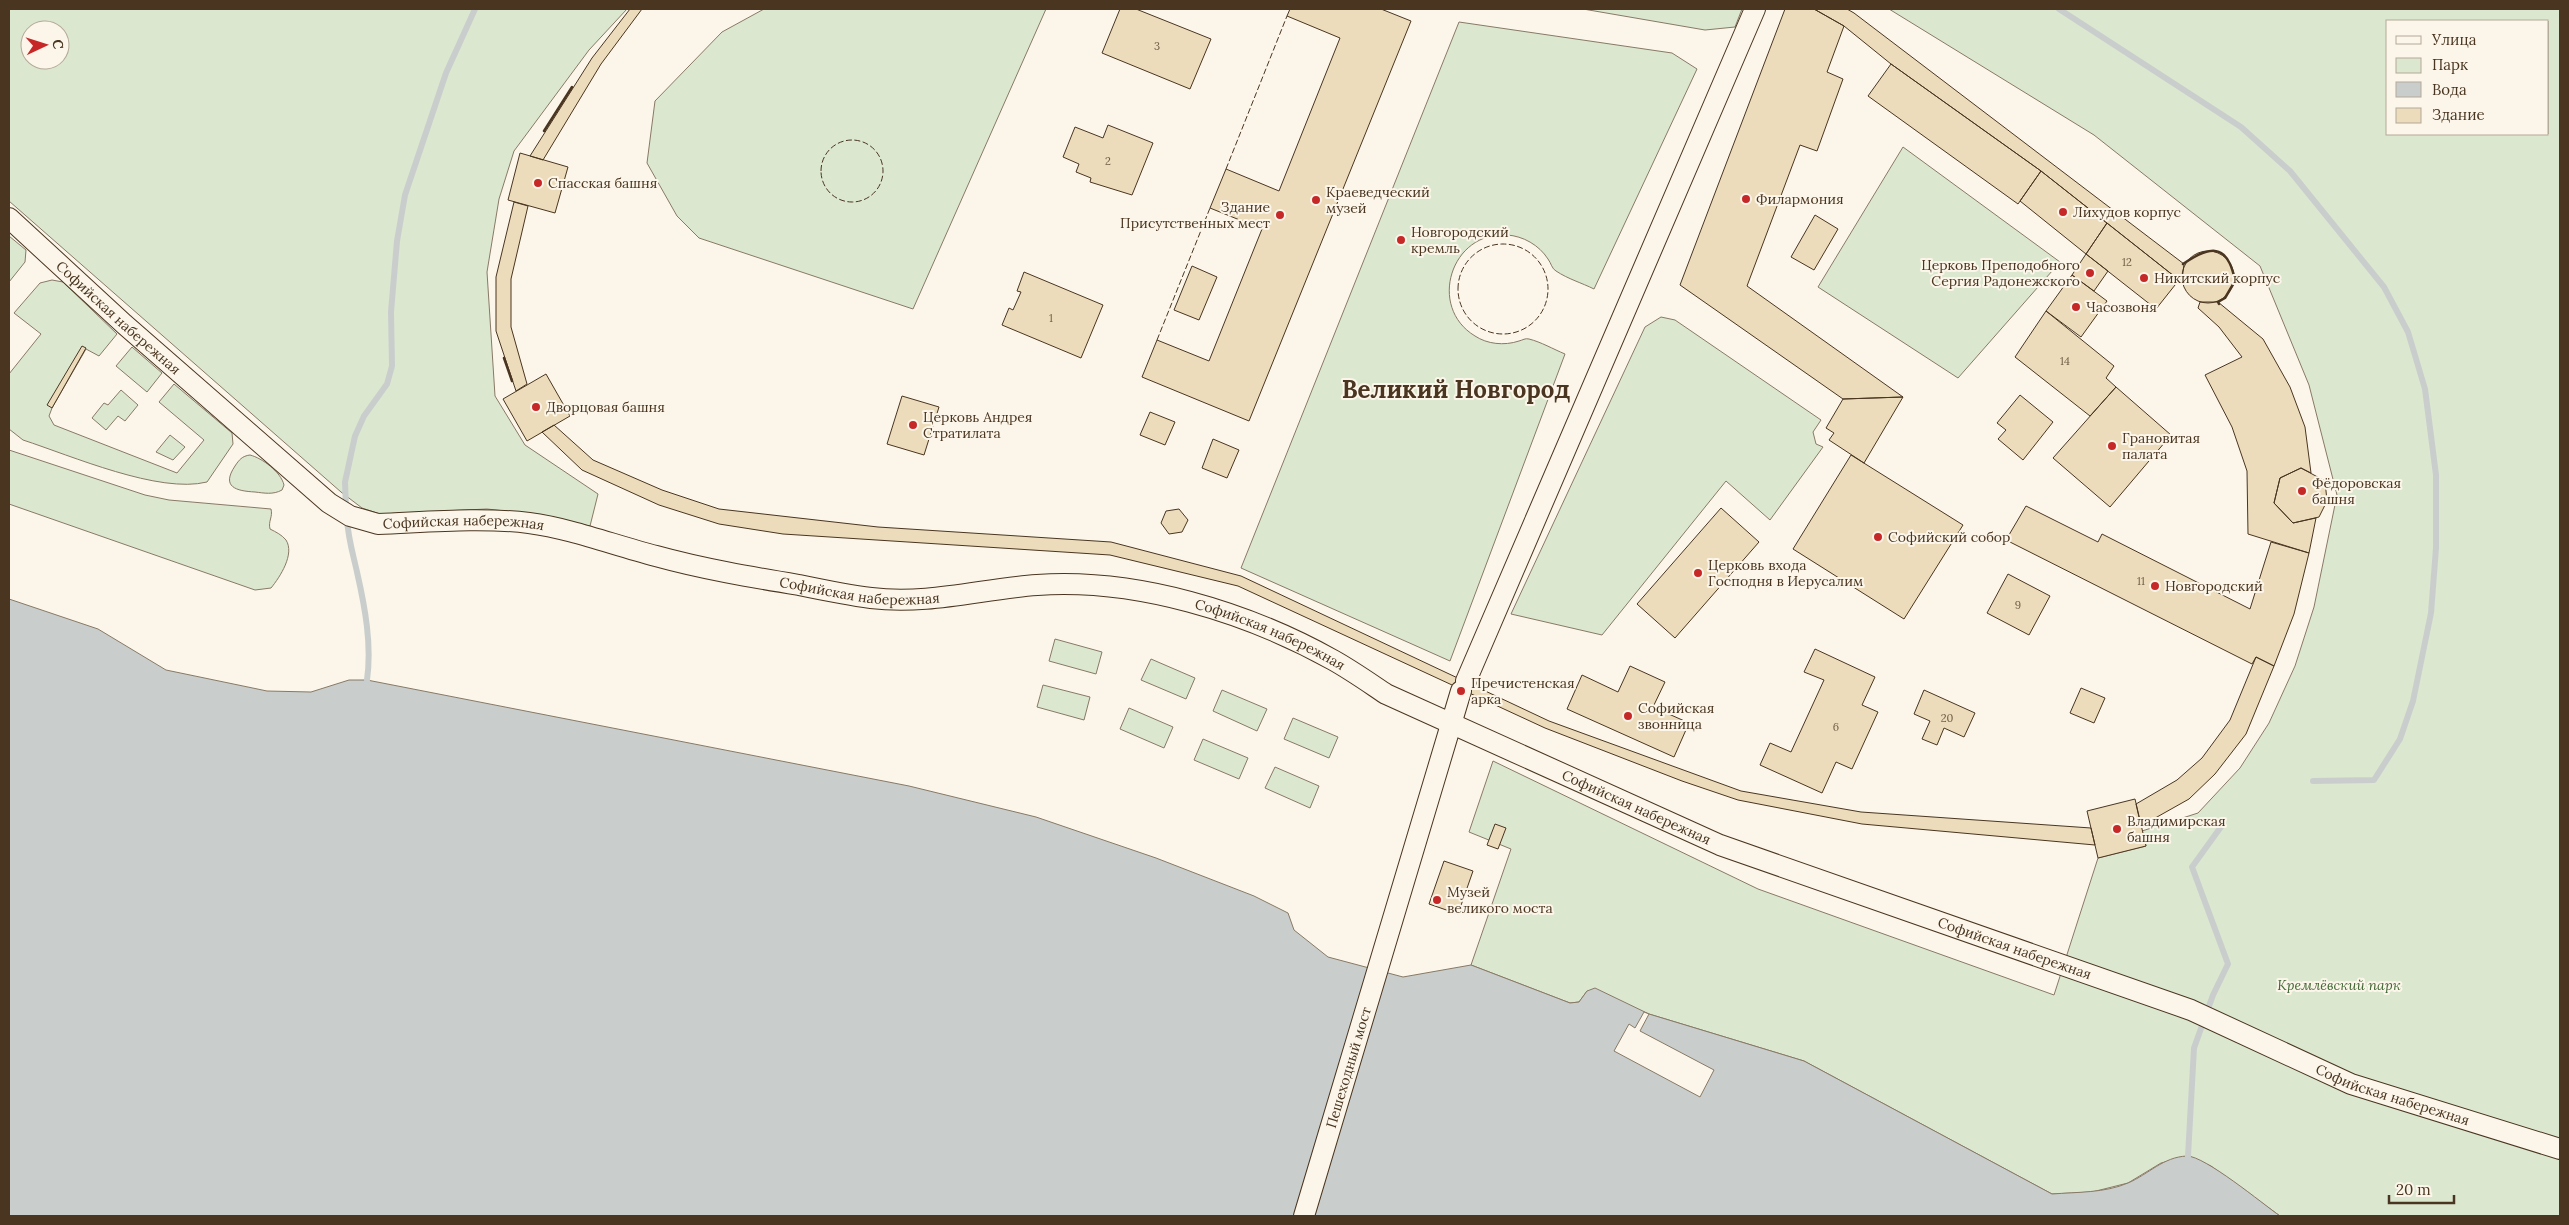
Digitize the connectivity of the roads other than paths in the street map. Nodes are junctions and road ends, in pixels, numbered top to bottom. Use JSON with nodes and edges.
{"nodes":[{"id":1,"x":1755,"y":9,"type":"edge"},
{"id":2,"x":9,"y":218,"type":"edge"},
{"id":3,"x":1450,"y":724,"type":"junction"},
{"id":4,"x":2560,"y":1149,"type":"edge"},
{"id":5,"x":1304,"y":1216,"type":"edge"}],
"edges":[{"from":1,"to":3,"type":"street","name":"Пешеходный мост"},
{"from":2,"to":3,"type":"street","name":"Софийская набережная"},
{"from":3,"to":4,"type":"street","name":"Софийская набережная"},
{"from":3,"to":5,"type":"street","name":"Пешеходный мост"}]}
